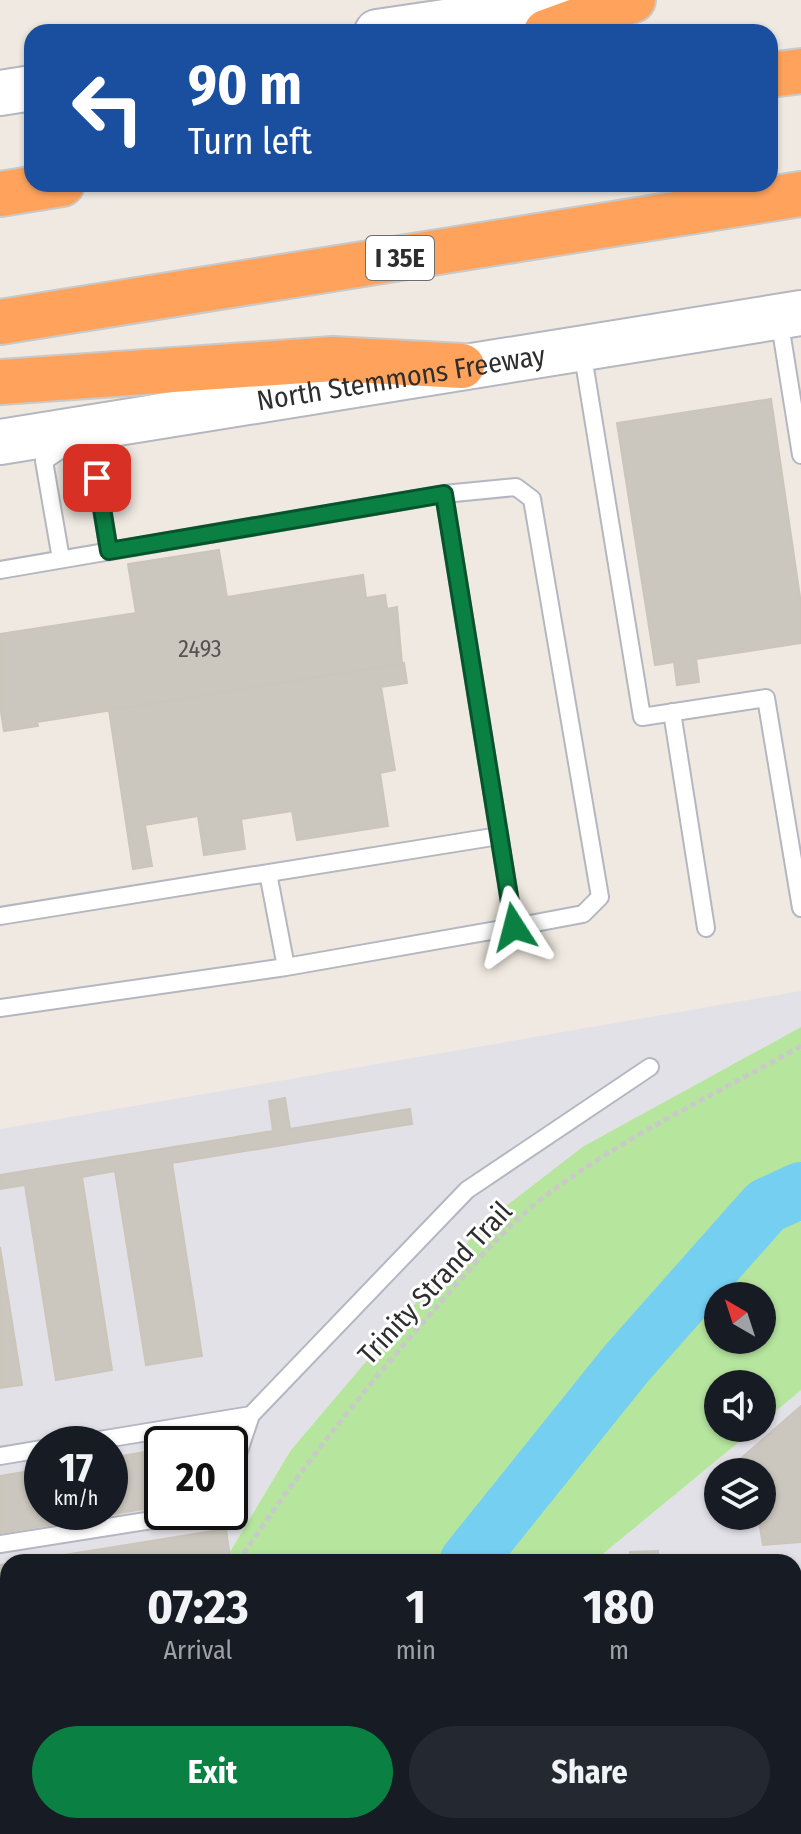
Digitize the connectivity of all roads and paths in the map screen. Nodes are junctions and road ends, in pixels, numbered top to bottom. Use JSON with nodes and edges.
{"nodes":[{"id":1,"x":594,"y":0,"type":"edge"},
{"id":2,"x":633,"y":0,"type":"edge"},
{"id":3,"x":431,"y":24,"type":"edge"},
{"id":4,"x":568,"y":24,"type":"edge"},
{"id":5,"x":801,"y":71,"type":"edge"},
{"id":6,"x":778,"y":74,"type":"edge"},
{"id":7,"x":24,"y":89,"type":"edge"},
{"id":8,"x":0,"y":93,"type":"edge"},
{"id":9,"x":24,"y":190,"type":"edge"},
{"id":10,"x":0,"y":194,"type":"edge"},
{"id":11,"x":801,"y":194,"type":"edge"},
{"id":12,"x":790,"y":315,"type":"edge"},
{"id":13,"x":0,"y":322,"type":"edge"},
{"id":14,"x":581,"y":349,"type":"junction"},
{"id":15,"x":462,"y":366,"type":"junction"},
{"id":16,"x":0,"y":382,"type":"edge"},
{"id":17,"x":67,"y":438,"type":"junction"},
{"id":18,"x":0,"y":442,"type":"edge"},
{"id":19,"x":801,"y":455,"type":"edge"},
{"id":20,"x":444,"y":494,"type":"junction"},
{"id":21,"x":109,"y":551,"type":"junction"},
{"id":22,"x":61,"y":559,"type":"junction"},
{"id":23,"x":0,"y":570,"type":"edge"},
{"id":24,"x":672,"y":712,"type":"junction"},
{"id":25,"x":499,"y":836,"type":"junction"},
{"id":26,"x":268,"y":873,"type":"junction"},
{"id":27,"x":801,"y":908,"type":"edge"},
{"id":28,"x":0,"y":916,"type":"edge"},
{"id":29,"x":514,"y":927,"type":"junction"},
{"id":30,"x":706,"y":928,"type":"dead end"},
{"id":31,"x":286,"y":967,"type":"junction"},
{"id":32,"x":0,"y":1008,"type":"edge"},
{"id":33,"x":801,"y":1046,"type":"edge"},
{"id":34,"x":650,"y":1067,"type":"dead end"},
{"id":35,"x":251,"y":1415,"type":"junction"},
{"id":36,"x":247,"y":1426,"type":"edge"},
{"id":37,"x":128,"y":1435,"type":"edge"},
{"id":38,"x":24,"y":1452,"type":"edge"},
{"id":39,"x":0,"y":1456,"type":"edge"},
{"id":40,"x":144,"y":1521,"type":"edge"},
{"id":41,"x":0,"y":1544,"type":"edge"},
{"id":42,"x":243,"y":1554,"type":"edge"}],
"edges":[{"from":1,"to":3,"type":"main road"},
{"from":2,"to":4,"type":"highway"},
{"from":5,"to":6,"type":"highway"},
{"from":7,"to":8,"type":"main road"},
{"from":9,"to":10,"type":"highway"},
{"from":11,"to":13,"type":"highway","number":"I 35E"},
{"from":12,"to":14,"type":"main road","name":"North Stemmons Freeway"},
{"from":12,"to":19,"type":"lane"},
{"from":14,"to":15,"type":"main road","name":"North Stemmons Freeway"},
{"from":14,"to":24,"type":"lane"},
{"from":15,"to":16,"type":"highway"},
{"from":15,"to":17,"type":"main road","name":"North Stemmons Freeway"},
{"from":17,"to":18,"type":"main road","name":"North Stemmons Freeway"},
{"from":17,"to":21,"type":"lane"},
{"from":17,"to":22,"type":"lane"},
{"from":20,"to":21,"type":"lane"},
{"from":20,"to":25,"type":"lane"},
{"from":20,"to":29,"type":"lane"},
{"from":21,"to":22,"type":"lane"},
{"from":22,"to":23,"type":"lane"},
{"from":24,"to":27,"type":"lane"},
{"from":24,"to":30,"type":"lane"},
{"from":25,"to":26,"type":"lane"},
{"from":25,"to":29,"type":"lane"},
{"from":26,"to":28,"type":"lane"},
{"from":26,"to":31,"type":"lane"},
{"from":29,"to":31,"type":"lane"},
{"from":31,"to":32,"type":"lane"},
{"from":33,"to":42,"type":"path","name":"Trinity Strand Trail"},
{"from":34,"to":35,"type":"lane"},
{"from":35,"to":36,"type":"lane"},
{"from":35,"to":37,"type":"lane"},
{"from":38,"to":39,"type":"lane"},
{"from":40,"to":41,"type":"lane"}]}
